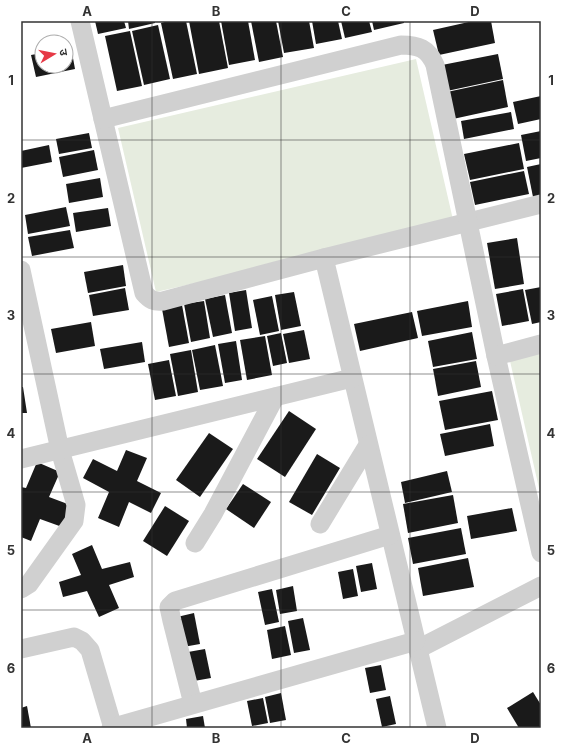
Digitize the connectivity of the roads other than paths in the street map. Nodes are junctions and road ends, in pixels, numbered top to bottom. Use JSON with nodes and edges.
{"nodes":[{"id":1,"x":80,"y":21,"type":"edge"},
{"id":2,"x":103,"y":118,"type":"junction"},
{"id":3,"x":541,"y":204,"type":"edge"},
{"id":4,"x":468,"y":223,"type":"junction"},
{"id":5,"x":324,"y":258,"type":"junction"},
{"id":6,"x":21,"y":270,"type":"edge"},
{"id":7,"x":541,"y":344,"type":"edge"},
{"id":8,"x":496,"y":356,"type":"junction"},
{"id":9,"x":352,"y":378,"type":"junction"},
{"id":10,"x":275,"y":397,"type":"junction"},
{"id":11,"x":368,"y":445,"type":"junction"},
{"id":12,"x":60,"y":450,"type":"junction"},
{"id":13,"x":21,"y":459,"type":"edge"},
{"id":14,"x":320,"y":524,"type":"dead end"},
{"id":15,"x":390,"y":535,"type":"junction"},
{"id":16,"x":195,"y":543,"type":"dead end"},
{"id":17,"x":541,"y":553,"type":"edge"},
{"id":18,"x":541,"y":586,"type":"edge"},
{"id":19,"x":21,"y":589,"type":"edge"},
{"id":20,"x":417,"y":645,"type":"junction"},
{"id":21,"x":21,"y":649,"type":"edge"},
{"id":22,"x":193,"y":704,"type":"junction"},
{"id":23,"x":112,"y":728,"type":"edge"},
{"id":24,"x":437,"y":728,"type":"edge"}],
"edges":[{"from":1,"to":2,"type":"street"},
{"from":2,"to":4,"type":"street"},
{"from":2,"to":5,"type":"street"},
{"from":3,"to":4,"type":"street"},
{"from":4,"to":5,"type":"street"},
{"from":4,"to":8,"type":"street"},
{"from":5,"to":9,"type":"street"},
{"from":6,"to":12,"type":"street"},
{"from":7,"to":8,"type":"street"},
{"from":8,"to":17,"type":"street"},
{"from":9,"to":10,"type":"street"},
{"from":9,"to":11,"type":"street"},
{"from":10,"to":12,"type":"street"},
{"from":10,"to":16,"type":"street"},
{"from":11,"to":14,"type":"street"},
{"from":11,"to":15,"type":"street"},
{"from":12,"to":13,"type":"street"},
{"from":12,"to":19,"type":"street"},
{"from":15,"to":20,"type":"street"},
{"from":15,"to":22,"type":"street"},
{"from":18,"to":20,"type":"street"},
{"from":20,"to":22,"type":"street"},
{"from":20,"to":24,"type":"street"},
{"from":21,"to":23,"type":"street"},
{"from":22,"to":23,"type":"street"}]}
